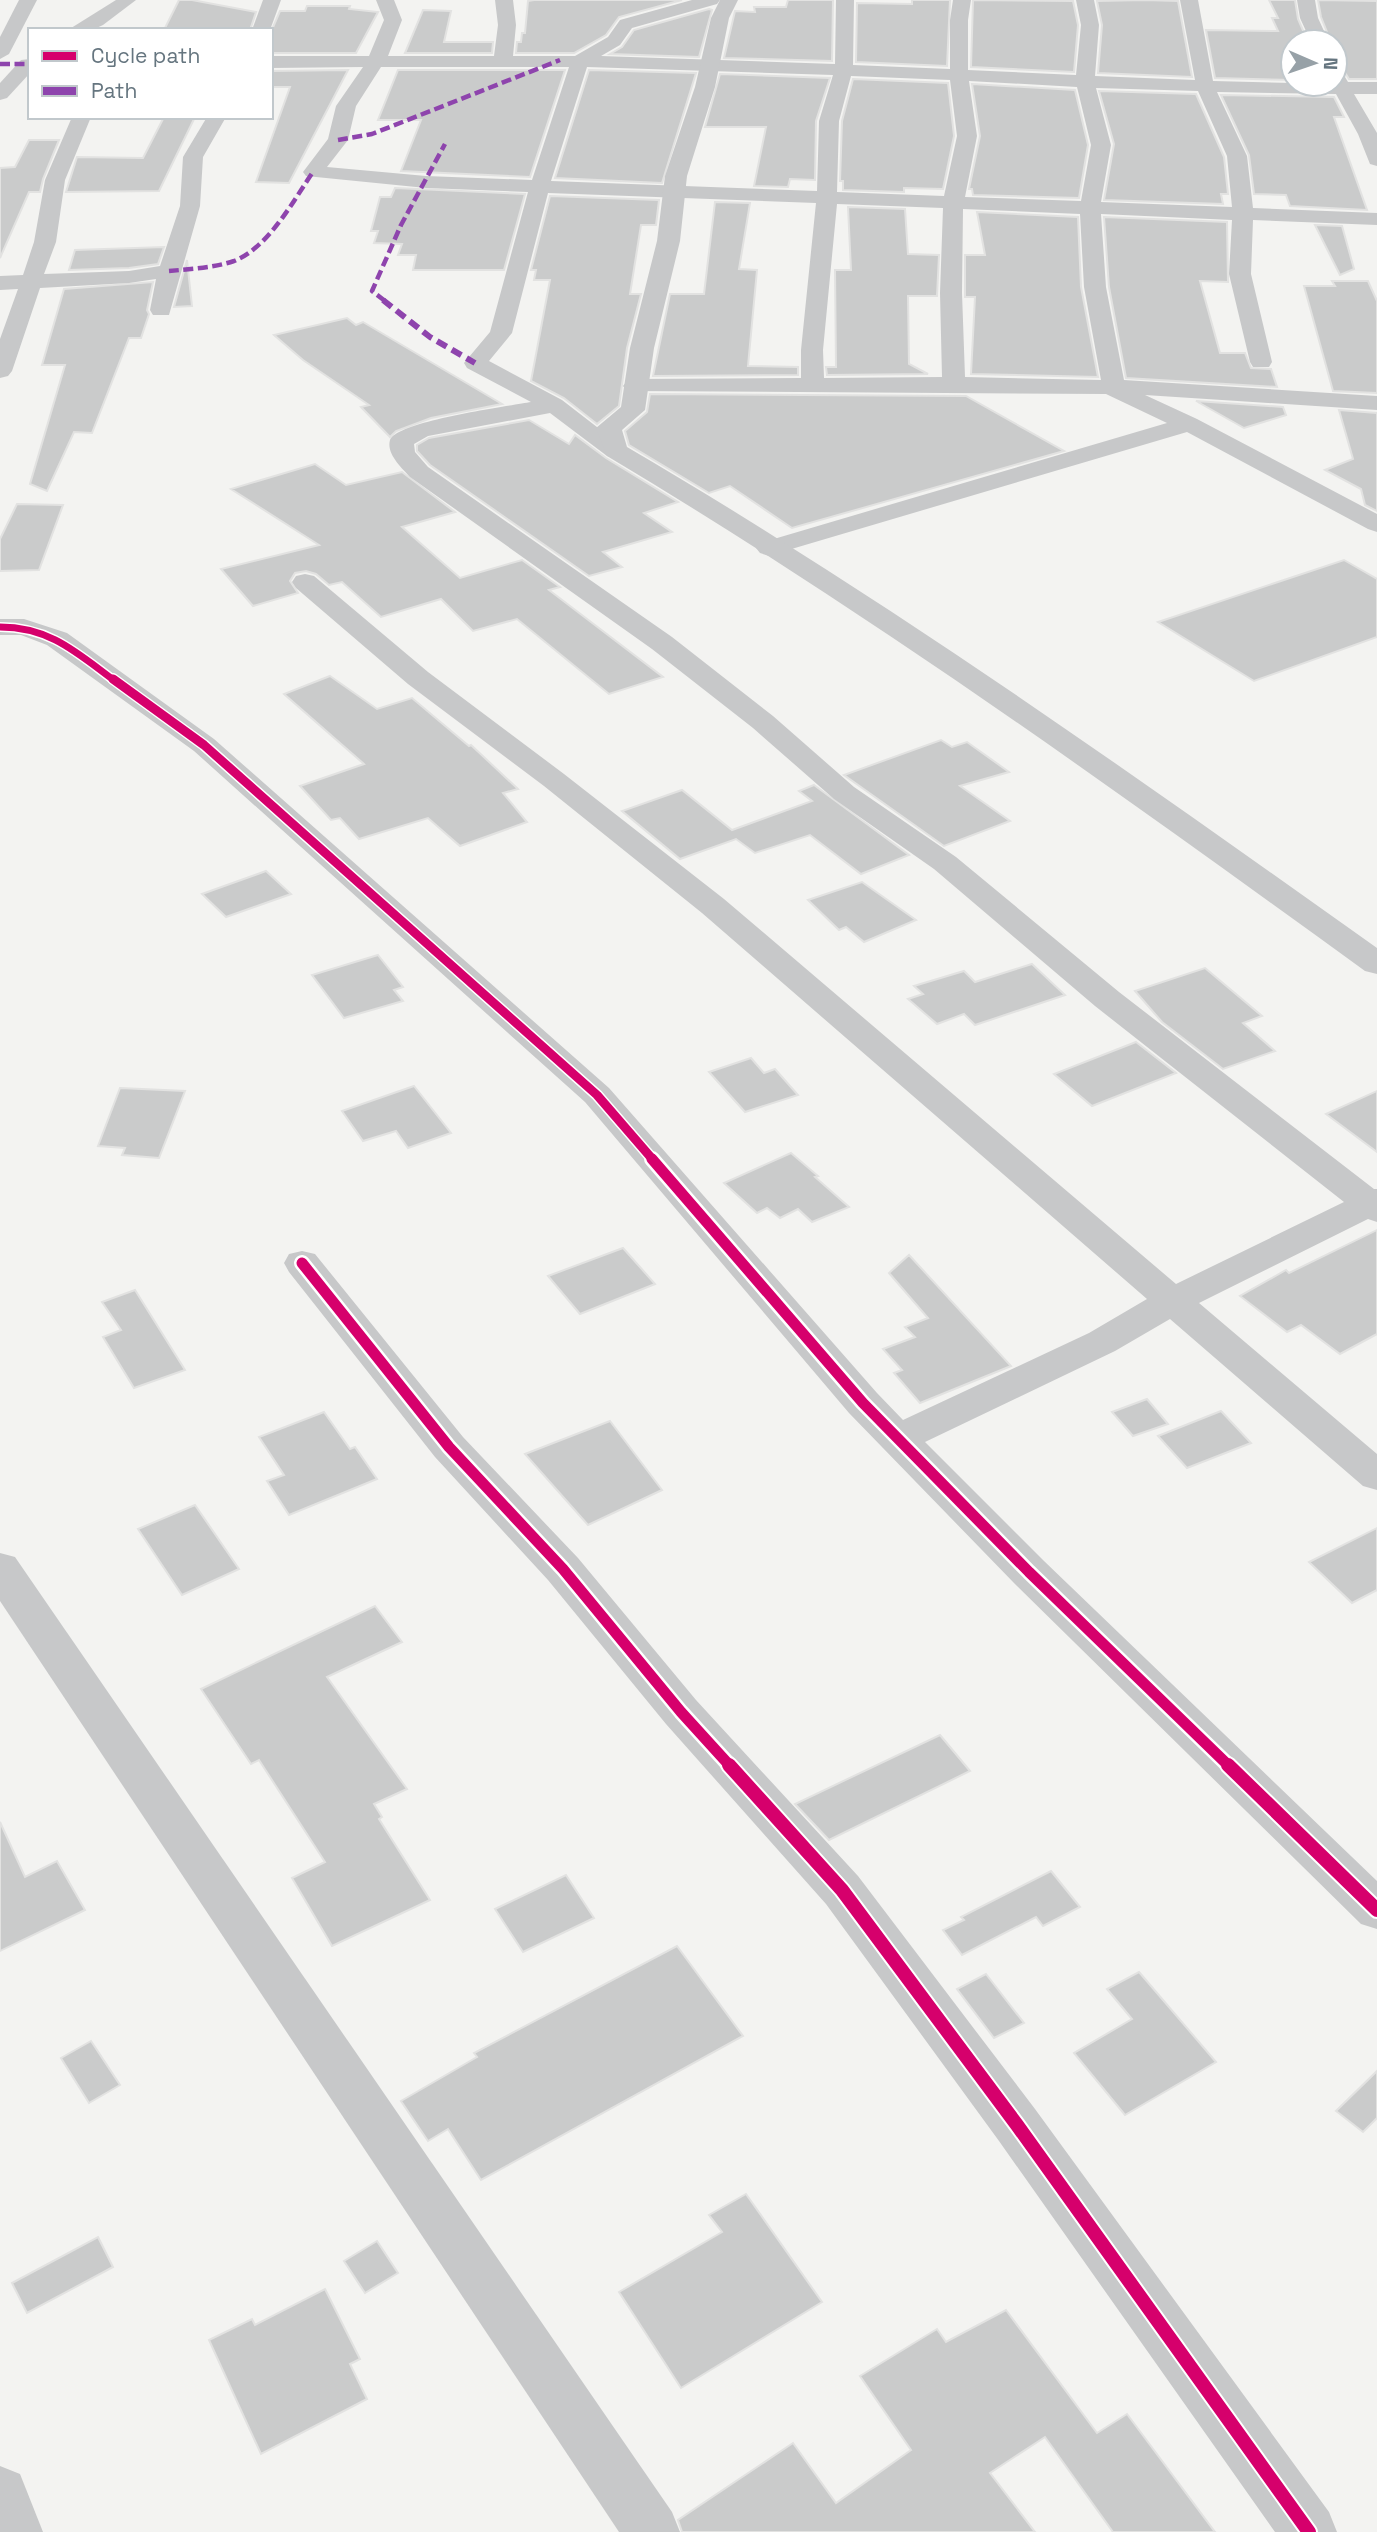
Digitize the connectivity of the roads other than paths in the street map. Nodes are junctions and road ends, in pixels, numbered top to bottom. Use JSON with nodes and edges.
{"nodes":[{"id":1,"x":28,"y":0,"type":"edge"},
{"id":2,"x":127,"y":0,"type":"edge"},
{"id":3,"x":272,"y":0,"type":"edge"},
{"id":4,"x":385,"y":0,"type":"edge"},
{"id":5,"x":504,"y":0,"type":"edge"},
{"id":6,"x":624,"y":0,"type":"edge"},
{"id":7,"x":711,"y":0,"type":"edge"},
{"id":8,"x":729,"y":0,"type":"edge"},
{"id":9,"x":845,"y":0,"type":"edge"},
{"id":10,"x":962,"y":0,"type":"edge"},
{"id":11,"x":1084,"y":0,"type":"edge"},
{"id":12,"x":1189,"y":0,"type":"edge"},
{"id":13,"x":1306,"y":0,"type":"edge"},
{"id":14,"x":626,"y":24,"type":"junction"},
{"id":15,"x":82,"y":28,"type":"edge"},
{"id":16,"x":262,"y":28,"type":"edge"},
{"id":17,"x":1314,"y":28,"type":"edge"},
{"id":18,"x":28,"y":45,"type":"edge"},
{"id":19,"x":1,"y":52,"type":"edge"},
{"id":20,"x":503,"y":60,"type":"junction"},
{"id":21,"x":376,"y":61,"type":"junction"},
{"id":22,"x":580,"y":61,"type":"junction"},
{"id":23,"x":273,"y":62,"type":"edge"},
{"id":24,"x":28,"y":64,"type":"edge"},
{"id":25,"x":711,"y":64,"type":"junction"},
{"id":26,"x":844,"y":69,"type":"junction"},
{"id":27,"x":959,"y":75,"type":"junction"},
{"id":28,"x":1085,"y":82,"type":"junction"},
{"id":29,"x":1279,"y":84,"type":"edge"},
{"id":30,"x":1349,"y":84,"type":"edge"},
{"id":31,"x":1205,"y":86,"type":"junction"},
{"id":32,"x":1377,"y":88,"type":"edge"},
{"id":33,"x":0,"y":94,"type":"edge"},
{"id":34,"x":1347,"y":98,"type":"edge"},
{"id":35,"x":81,"y":119,"type":"edge"},
{"id":36,"x":216,"y":119,"type":"edge"},
{"id":37,"x":1377,"y":160,"type":"edge"},
{"id":38,"x":540,"y":185,"type":"junction"},
{"id":39,"x":673,"y":191,"type":"junction"},
{"id":40,"x":827,"y":197,"type":"junction"},
{"id":41,"x":953,"y":204,"type":"junction"},
{"id":42,"x":1090,"y":209,"type":"junction"},
{"id":43,"x":1243,"y":214,"type":"junction"},
{"id":44,"x":1377,"y":219,"type":"edge"},
{"id":45,"x":169,"y":271,"type":"junction"},
{"id":46,"x":32,"y":282,"type":"junction"},
{"id":47,"x":0,"y":283,"type":"edge"},
{"id":48,"x":161,"y":310,"type":"dead end"},
{"id":49,"x":1261,"y":362,"type":"dead end"},
{"id":50,"x":0,"y":371,"type":"edge"},
{"id":51,"x":813,"y":383,"type":"junction"},
{"id":52,"x":954,"y":384,"type":"junction"},
{"id":53,"x":635,"y":386,"type":"junction"},
{"id":54,"x":1114,"y":389,"type":"junction"},
{"id":55,"x":1375,"y":404,"type":"edge"},
{"id":56,"x":554,"y":405,"type":"junction"},
{"id":57,"x":1189,"y":424,"type":"junction"},
{"id":58,"x":616,"y":451,"type":"junction"},
{"id":59,"x":1377,"y":524,"type":"edge"},
{"id":60,"x":769,"y":548,"type":"junction"},
{"id":61,"x":305,"y":582,"type":"dead end"},
{"id":62,"x":0,"y":627,"type":"edge"},
{"id":63,"x":1377,"y":964,"type":"edge"},
{"id":64,"x":1374,"y":1205,"type":"edge"},
{"id":65,"x":302,"y":1263,"type":"dead end"},
{"id":66,"x":1172,"y":1301,"type":"junction"},
{"id":67,"x":898,"y":1438,"type":"junction"},
{"id":68,"x":1377,"y":1476,"type":"edge"},
{"id":69,"x":0,"y":1568,"type":"edge"},
{"id":70,"x":1377,"y":1910,"type":"edge"},
{"id":71,"x":0,"y":2493,"type":"edge"},
{"id":72,"x":15,"y":2532,"type":"edge"},
{"id":73,"x":652,"y":2532,"type":"edge"},
{"id":74,"x":1309,"y":2532,"type":"edge"}],
"edges":[{"from":1,"to":19,"type":"street"},
{"from":2,"to":15,"type":"street"},
{"from":3,"to":16,"type":"street"},
{"from":4,"to":21,"type":"street"},
{"from":5,"to":20,"type":"street"},
{"from":6,"to":14,"type":"street"},
{"from":7,"to":14,"type":"street"},
{"from":8,"to":25,"type":"street"},
{"from":9,"to":26,"type":"street"},
{"from":10,"to":27,"type":"street"},
{"from":11,"to":28,"type":"street"},
{"from":12,"to":31,"type":"street"},
{"from":13,"to":17,"type":"street"},
{"from":14,"to":22,"type":"street"},
{"from":18,"to":19,"type":"street"},
{"from":20,"to":21,"type":"street"},
{"from":20,"to":22,"type":"street"},
{"from":21,"to":23,"type":"street"},
{"from":21,"to":38,"type":"street"},
{"from":22,"to":25,"type":"street"},
{"from":22,"to":38,"type":"street"},
{"from":24,"to":33,"type":"street"},
{"from":25,"to":26,"type":"street"},
{"from":25,"to":39,"type":"street"},
{"from":26,"to":27,"type":"street"},
{"from":26,"to":40,"type":"street"},
{"from":27,"to":28,"type":"street"},
{"from":27,"to":41,"type":"street"},
{"from":28,"to":31,"type":"street"},
{"from":28,"to":42,"type":"street"},
{"from":29,"to":31,"type":"street"},
{"from":30,"to":32,"type":"street"},
{"from":31,"to":43,"type":"street"},
{"from":34,"to":37,"type":"street"},
{"from":35,"to":46,"type":"street"},
{"from":36,"to":45,"type":"street"},
{"from":38,"to":39,"type":"street"},
{"from":38,"to":56,"type":"street"},
{"from":39,"to":40,"type":"street"},
{"from":39,"to":53,"type":"street"},
{"from":40,"to":41,"type":"street"},
{"from":40,"to":51,"type":"street"},
{"from":41,"to":42,"type":"street"},
{"from":41,"to":52,"type":"street"},
{"from":42,"to":43,"type":"street"},
{"from":42,"to":54,"type":"street"},
{"from":43,"to":44,"type":"street"},
{"from":43,"to":49,"type":"street"},
{"from":45,"to":46,"type":"street"},
{"from":45,"to":48,"type":"street"},
{"from":46,"to":47,"type":"street"},
{"from":46,"to":50,"type":"street"},
{"from":51,"to":52,"type":"street"},
{"from":51,"to":53,"type":"street"},
{"from":52,"to":54,"type":"street"},
{"from":53,"to":58,"type":"street"},
{"from":54,"to":55,"type":"street"},
{"from":54,"to":57,"type":"street"},
{"from":56,"to":58,"type":"street"},
{"from":56,"to":64,"type":"street"},
{"from":57,"to":59,"type":"street"},
{"from":57,"to":60,"type":"street"},
{"from":58,"to":60,"type":"street"},
{"from":60,"to":63,"type":"street"},
{"from":61,"to":66,"type":"street"},
{"from":62,"to":67,"type":"street"},
{"from":64,"to":66,"type":"street"},
{"from":65,"to":74,"type":"street"},
{"from":66,"to":67,"type":"street"},
{"from":66,"to":68,"type":"street"},
{"from":67,"to":70,"type":"street"},
{"from":69,"to":73,"type":"street"},
{"from":71,"to":72,"type":"street"}]}
